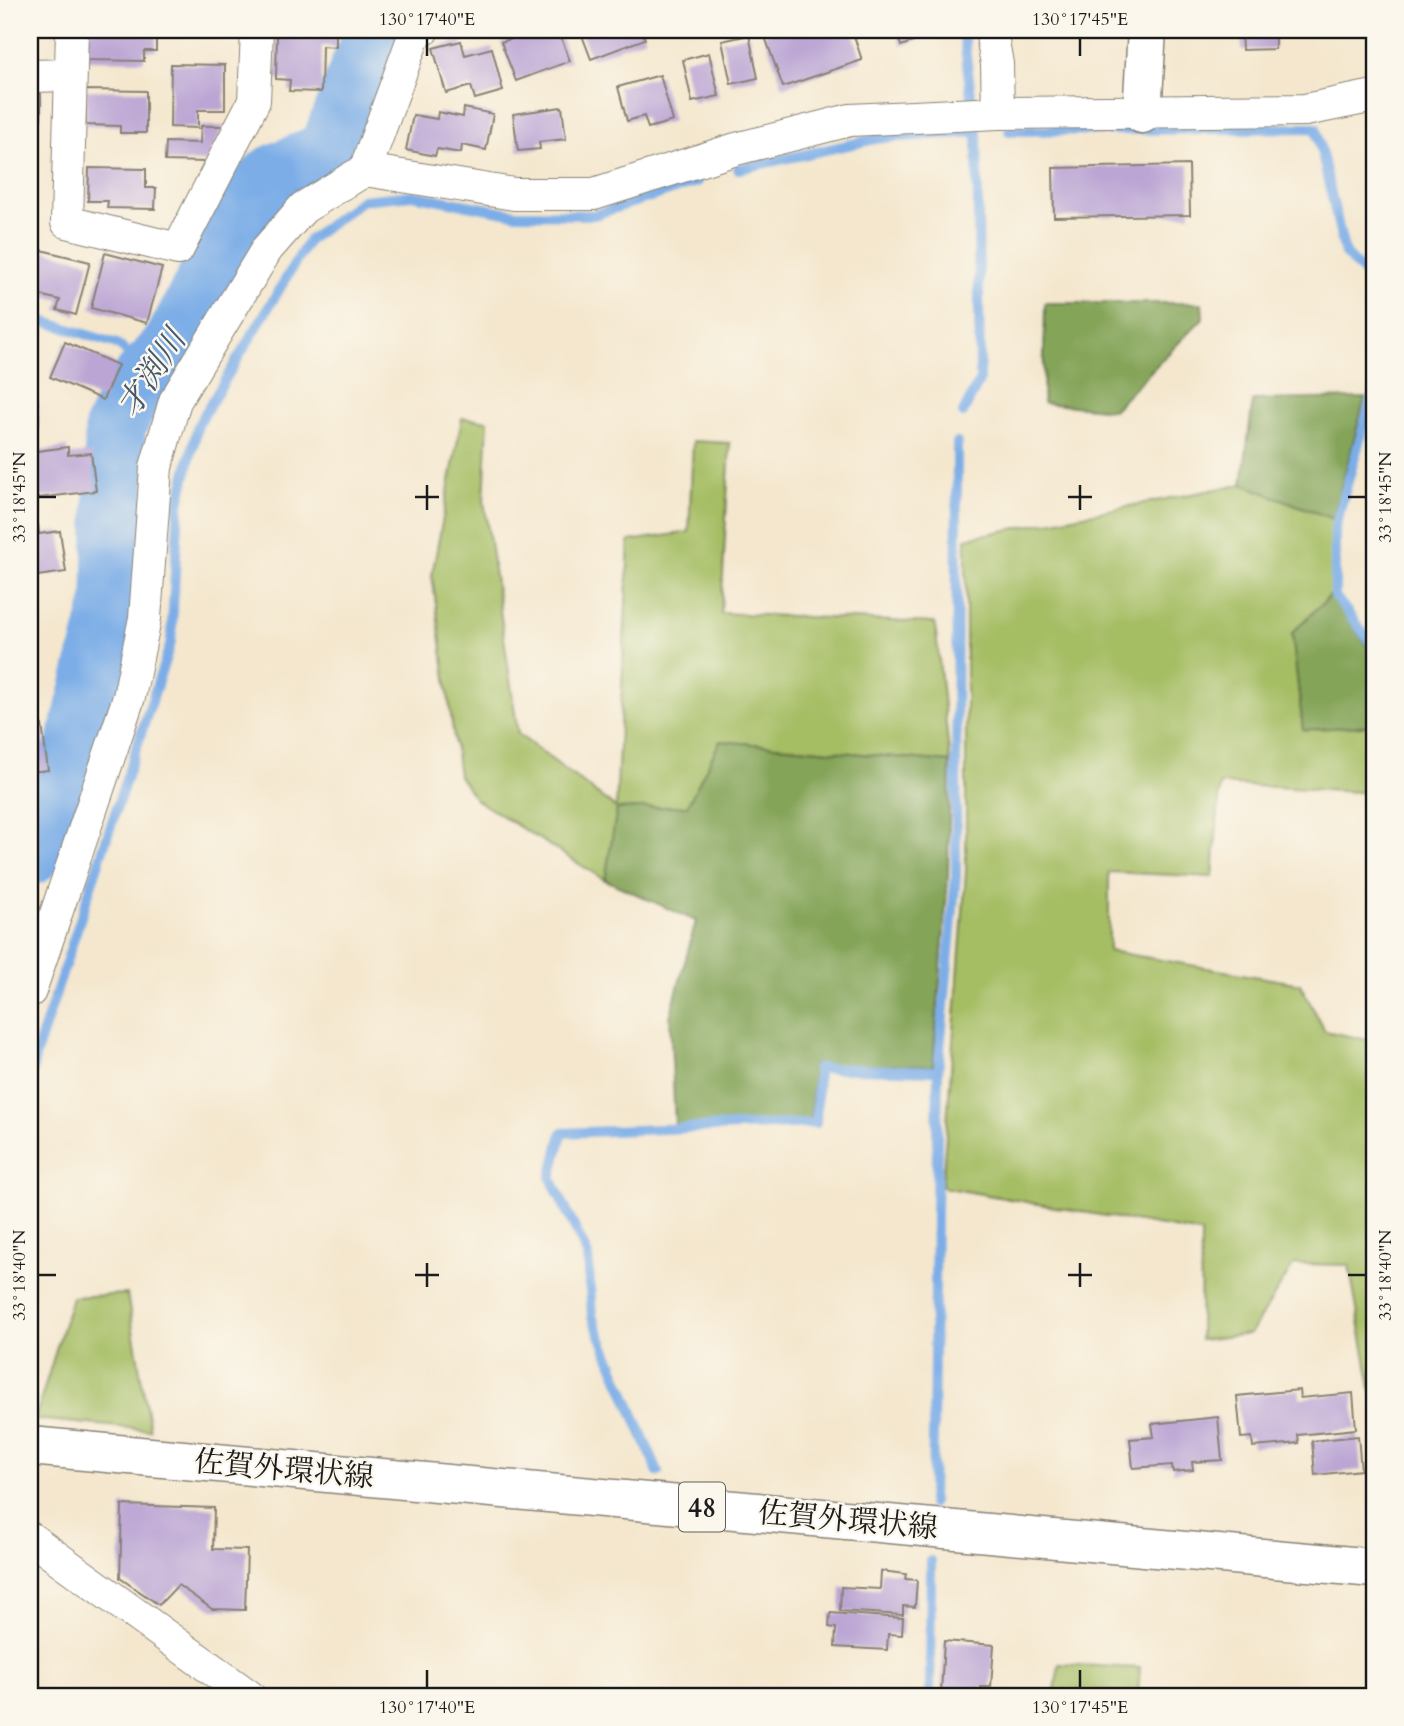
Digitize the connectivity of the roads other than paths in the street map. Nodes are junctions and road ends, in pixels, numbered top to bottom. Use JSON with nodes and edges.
{"nodes":[{"id":1,"x":72,"y":30,"type":"edge"},
{"id":2,"x":257,"y":30,"type":"edge"},
{"id":3,"x":423,"y":30,"type":"edge"},
{"id":4,"x":991,"y":30,"type":"edge"},
{"id":5,"x":1147,"y":30,"type":"edge"},
{"id":6,"x":70,"y":75,"type":"junction"},
{"id":7,"x":30,"y":76,"type":"edge"},
{"id":8,"x":1374,"y":96,"type":"edge"},
{"id":9,"x":999,"y":113,"type":"junction"},
{"id":10,"x":1142,"y":114,"type":"junction"},
{"id":11,"x":365,"y":170,"type":"junction"},
{"id":12,"x":30,"y":991,"type":"edge"},
{"id":13,"x":30,"y":1446,"type":"edge"},
{"id":14,"x":30,"y":1538,"type":"edge"},
{"id":15,"x":1374,"y":1568,"type":"edge"},
{"id":16,"x":248,"y":1696,"type":"edge"}],
"edges":[{"from":1,"to":6,"type":"street"},
{"from":2,"to":6,"type":"street"},
{"from":3,"to":11,"type":"street"},
{"from":4,"to":9,"type":"street"},
{"from":5,"to":10,"type":"main road"},
{"from":6,"to":7,"type":"street"},
{"from":8,"to":10,"type":"street"},
{"from":9,"to":10,"type":"street"},
{"from":9,"to":11,"type":"street"},
{"from":11,"to":12,"type":"street"},
{"from":13,"to":15,"type":"main road","name":"佐賀外環状線","number":"48"},
{"from":14,"to":16,"type":"street"}]}
